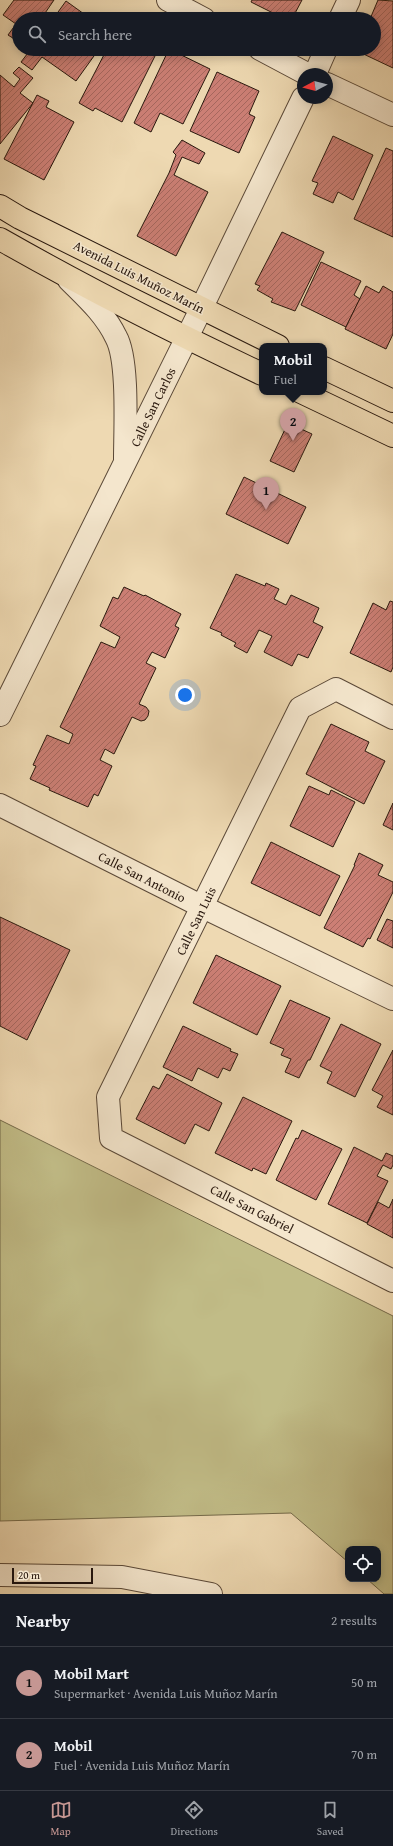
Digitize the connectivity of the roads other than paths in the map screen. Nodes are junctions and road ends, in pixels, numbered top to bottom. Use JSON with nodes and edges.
{"nodes":[{"id":1,"x":168,"y":0,"type":"edge"},
{"id":2,"x":350,"y":0,"type":"edge"},
{"id":3,"x":191,"y":12,"type":"edge"},
{"id":4,"x":344,"y":12,"type":"edge"},
{"id":5,"x":273,"y":56,"type":"edge"},
{"id":6,"x":323,"y":56,"type":"edge"},
{"id":7,"x":318,"y":68,"type":"edge"},
{"id":8,"x":297,"y":69,"type":"edge"},
{"id":9,"x":333,"y":87,"type":"edge"},
{"id":10,"x":300,"y":104,"type":"edge"},
{"id":11,"x":393,"y":115,"type":"edge"},
{"id":12,"x":0,"y":206,"type":"edge"},
{"id":13,"x":0,"y":239,"type":"edge"},
{"id":14,"x":64,"y":275,"type":"junction"},
{"id":15,"x":201,"y":309,"type":"junction"},
{"id":16,"x":187,"y":338,"type":"junction"},
{"id":17,"x":272,"y":343,"type":"edge"},
{"id":18,"x":327,"y":369,"type":"edge"},
{"id":19,"x":259,"y":373,"type":"edge"},
{"id":20,"x":306,"y":395,"type":"edge"},
{"id":21,"x":393,"y":401,"type":"edge"},
{"id":22,"x":393,"y":436,"type":"edge"},
{"id":23,"x":125,"y":463,"type":"junction"},
{"id":24,"x":0,"y":715,"type":"edge"},
{"id":25,"x":393,"y":718,"type":"edge"},
{"id":26,"x":0,"y":805,"type":"edge"},
{"id":27,"x":203,"y":907,"type":"junction"},
{"id":28,"x":393,"y":999,"type":"edge"},
{"id":29,"x":111,"y":1138,"type":"joint"},
{"id":30,"x":393,"y":1280,"type":"edge"},
{"id":31,"x":0,"y":1575,"type":"edge"},
{"id":32,"x":121,"y":1586,"type":"edge"},
{"id":33,"x":212,"y":1594,"type":"edge"}],
"edges":[{"from":1,"to":3,"type":"street"},
{"from":2,"to":4,"type":"street"},
{"from":5,"to":8,"type":"street"},
{"from":6,"to":7,"type":"street"},
{"from":9,"to":11,"type":"street"},
{"from":10,"to":15,"type":"street","name":"Calle San Carlos"},
{"from":12,"to":15,"type":"main road","name":"Avenida Luis Muñoz Marín"},
{"from":13,"to":14,"type":"main road"},
{"from":14,"to":16,"type":"main road"},
{"from":14,"to":23,"type":"street"},
{"from":15,"to":16,"type":"street","name":"Calle San Carlos"},
{"from":15,"to":17,"type":"main road","name":"Avenida Luis Muñoz Marín"},
{"from":16,"to":19,"type":"main road"},
{"from":16,"to":23,"type":"street","name":"Calle San Carlos"},
{"from":18,"to":21,"type":"main road"},
{"from":20,"to":22,"type":"main road"},
{"from":23,"to":24,"type":"street","name":"Calle San Carlos"},
{"from":25,"to":27,"type":"street","name":"Calle San Luis"},
{"from":26,"to":27,"type":"street","name":"Calle San Antonio"},
{"from":27,"to":28,"type":"street","name":"Calle San Antonio"},
{"from":27,"to":29,"type":"street","name":"Calle San Luis"},
{"from":29,"to":30,"type":"street","name":"Calle San Gabriel"},
{"from":31,"to":32,"type":"street"},
{"from":32,"to":33,"type":"street"}]}
